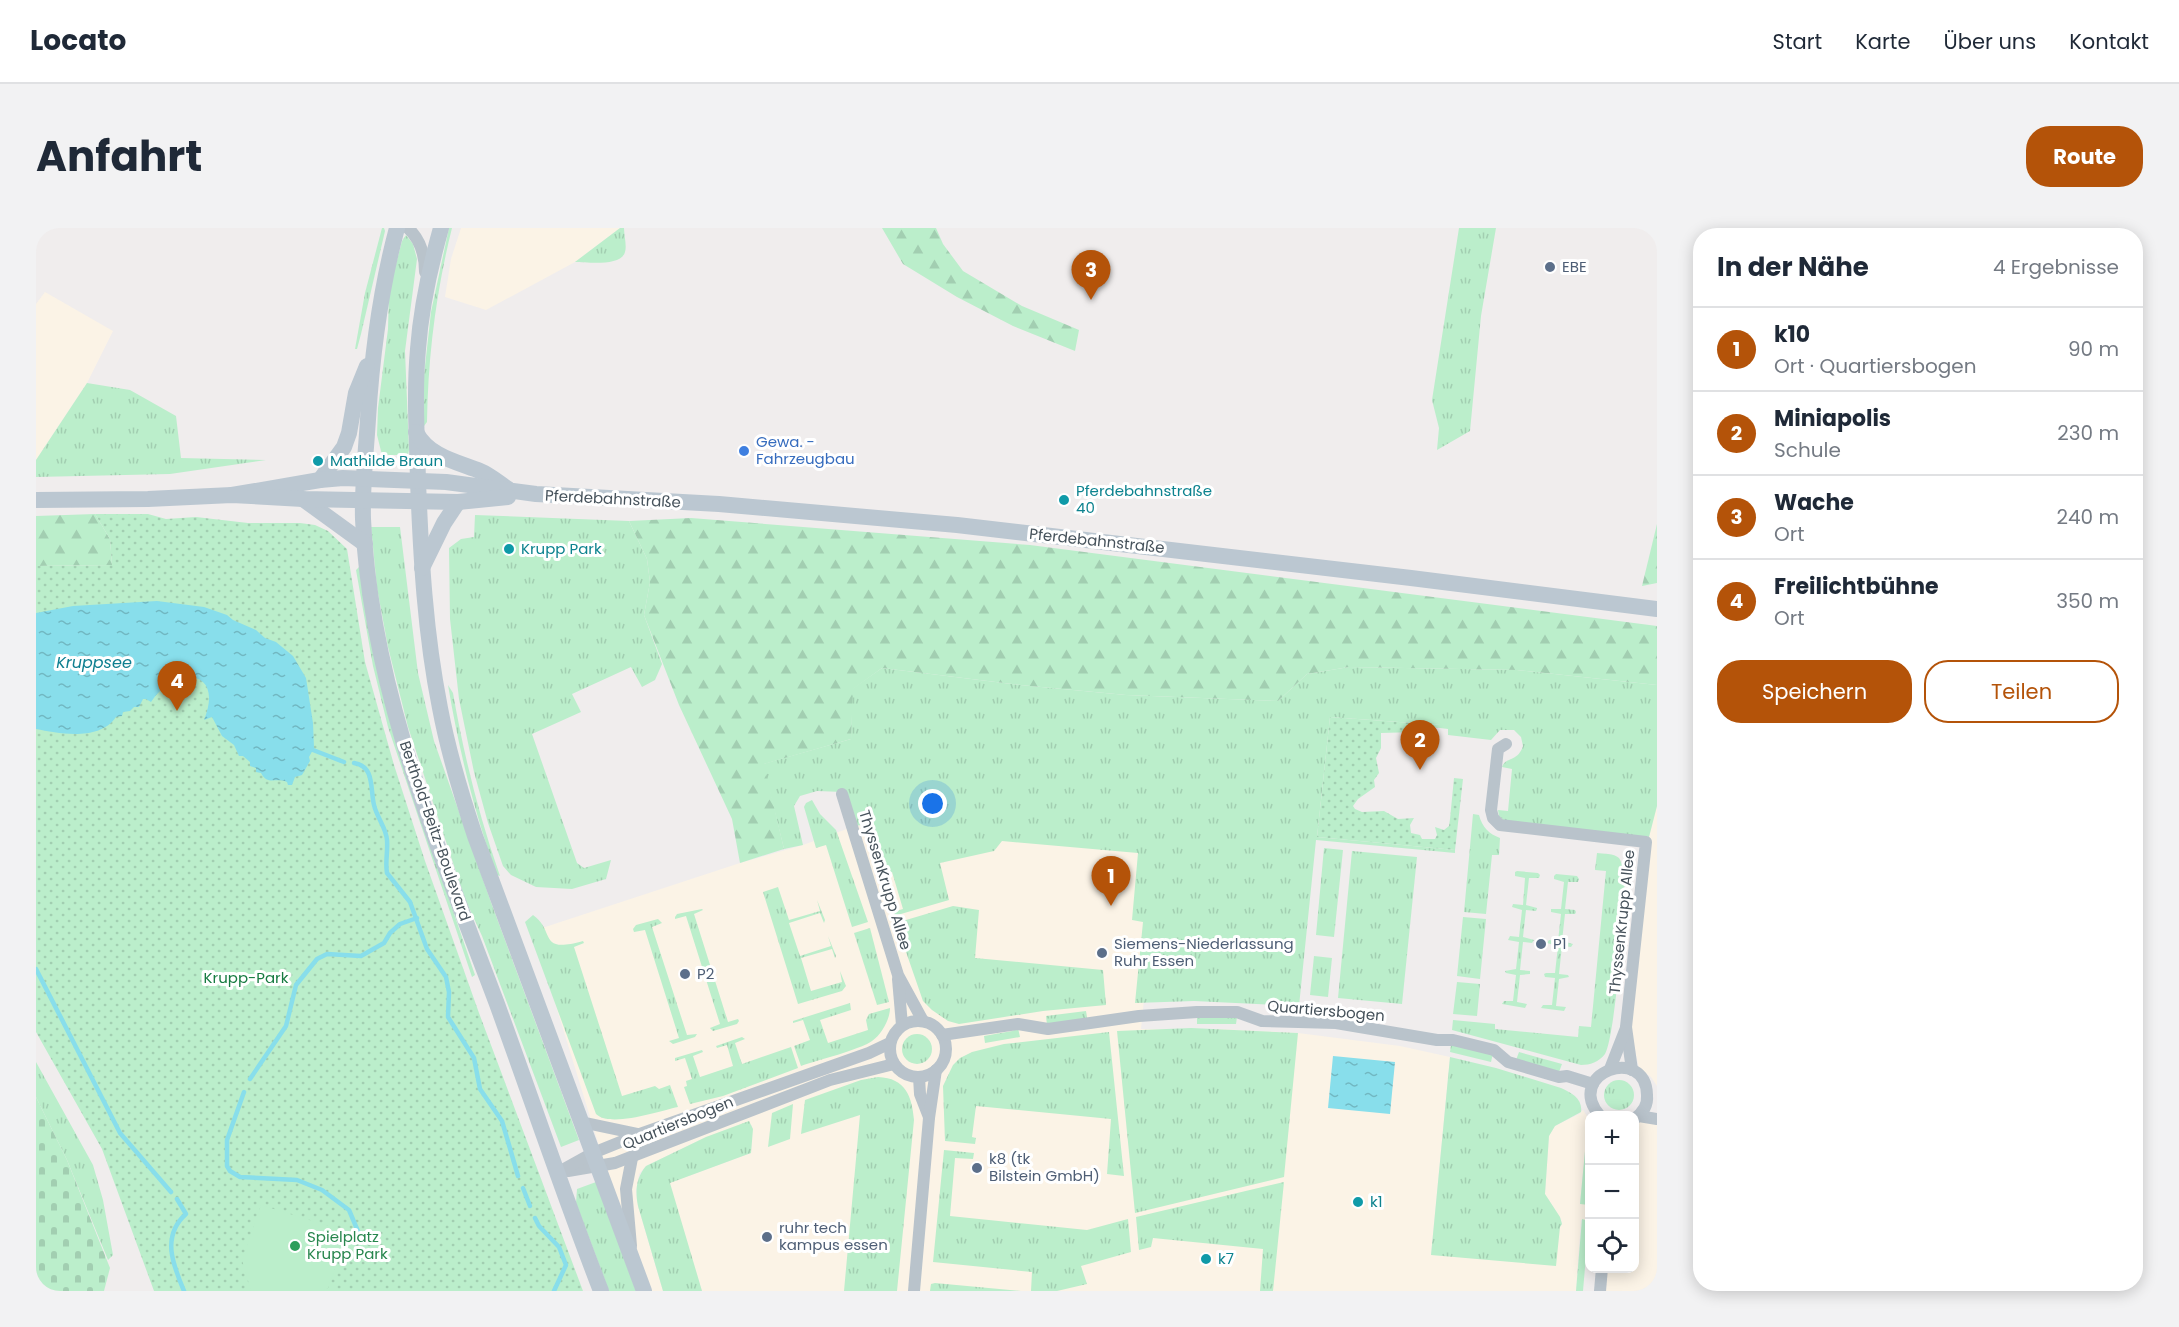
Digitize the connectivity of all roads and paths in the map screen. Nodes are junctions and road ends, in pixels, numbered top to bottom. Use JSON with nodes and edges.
{"nodes":[{"id":1,"x":397,"y":228,"type":"edge"},
{"id":2,"x":408,"y":228,"type":"edge"},
{"id":3,"x":441,"y":228,"type":"edge"},
{"id":4,"x":424,"y":304,"type":"junction"},
{"id":5,"x":373,"y":351,"type":"junction"},
{"id":6,"x":416,"y":432,"type":"junction"},
{"id":7,"x":365,"y":478,"type":"junction"},
{"id":8,"x":320,"y":480,"type":"junction"},
{"id":9,"x":418,"y":481,"type":"junction"},
{"id":10,"x":510,"y":490,"type":"junction"},
{"id":11,"x":536,"y":494,"type":"junction"},
{"id":12,"x":232,"y":495,"type":"junction"},
{"id":13,"x":303,"y":499,"type":"junction"},
{"id":14,"x":364,"y":499,"type":"junction"},
{"id":15,"x":36,"y":500,"type":"edge"},
{"id":16,"x":418,"y":501,"type":"junction"},
{"id":17,"x":458,"y":501,"type":"junction"},
{"id":18,"x":365,"y":544,"type":"junction"},
{"id":19,"x":422,"y":569,"type":"junction"},
{"id":20,"x":1657,"y":609,"type":"edge"},
{"id":21,"x":1506,"y":744,"type":"dead end"},
{"id":22,"x":842,"y":794,"type":"dead end"},
{"id":23,"x":898,"y":975,"type":"junction"},
{"id":24,"x":923,"y":1021,"type":"junction"},
{"id":25,"x":902,"y":1025,"type":"junction"},
{"id":26,"x":1626,"y":1027,"type":"junction"},
{"id":27,"x":942,"y":1035,"type":"junction"},
{"id":28,"x":890,"y":1043,"type":"junction"},
{"id":29,"x":894,"y":1064,"type":"junction"},
{"id":30,"x":1610,"y":1069,"type":"junction"},
{"id":31,"x":936,"y":1070,"type":"junction"},
{"id":32,"x":1632,"y":1070,"type":"junction"},
{"id":33,"x":919,"y":1077,"type":"junction"},
{"id":34,"x":1593,"y":1084,"type":"junction"},
{"id":35,"x":1652,"y":1100,"type":"edge"},
{"id":36,"x":1597,"y":1111,"type":"edge"},
{"id":37,"x":1639,"y":1115,"type":"edge"},
{"id":38,"x":1639,"y":1117,"type":"edge"},
{"id":39,"x":929,"y":1118,"type":"junction"},
{"id":40,"x":1657,"y":1119,"type":"edge"},
{"id":41,"x":581,"y":1122,"type":"junction"},
{"id":42,"x":639,"y":1134,"type":"junction"},
{"id":43,"x":632,"y":1158,"type":"junction"},
{"id":44,"x":596,"y":1160,"type":"junction"},
{"id":45,"x":558,"y":1173,"type":"junction"},
{"id":46,"x":632,"y":1258,"type":"junction"},
{"id":47,"x":1602,"y":1273,"type":"edge"},
{"id":48,"x":601,"y":1291,"type":"edge"},
{"id":49,"x":644,"y":1291,"type":"edge"},
{"id":50,"x":914,"y":1291,"type":"edge"},
{"id":51,"x":1600,"y":1291,"type":"edge"}],
"edges":[{"from":1,"to":5,"type":"street","name":"Berthold-Beitz-Boulevard"},
{"from":2,"to":4,"type":"street"},
{"from":3,"to":4,"type":"street"},
{"from":4,"to":6,"type":"street"},
{"from":5,"to":7,"type":"street","name":"Berthold-Beitz-Boulevard"},
{"from":5,"to":8,"type":"street","name":"Berthold-Beitz-Boulevard"},
{"from":6,"to":9,"type":"street"},
{"from":6,"to":10,"type":"street","name":"Pferdebahnstraße"},
{"from":7,"to":8,"type":"street","name":"Pferdebahnstraße"},
{"from":7,"to":9,"type":"street","name":"Pferdebahnstraße"},
{"from":7,"to":14,"type":"street","name":"Berthold-Beitz-Boulevard"},
{"from":8,"to":12,"type":"street","name":"Pferdebahnstraße"},
{"from":9,"to":10,"type":"street","name":"Pferdebahnstraße"},
{"from":9,"to":16,"type":"street"},
{"from":10,"to":11,"type":"street","name":"Pferdebahnstraße"},
{"from":11,"to":17,"type":"street","name":"Pferdebahnstraße"},
{"from":11,"to":20,"type":"street","name":"Pferdebahnstraße"},
{"from":12,"to":13,"type":"street","name":"Pferdebahnstraße"},
{"from":12,"to":15,"type":"street","name":"Pferdebahnstraße"},
{"from":13,"to":14,"type":"street","name":"Pferdebahnstraße"},
{"from":13,"to":18,"type":"street"},
{"from":14,"to":16,"type":"street","name":"Pferdebahnstraße"},
{"from":14,"to":18,"type":"street","name":"Berthold-Beitz-Boulevard"},
{"from":16,"to":17,"type":"street","name":"Pferdebahnstraße"},
{"from":16,"to":19,"type":"street"},
{"from":17,"to":19,"type":"street"},
{"from":18,"to":45,"type":"street","name":"Berthold-Beitz-Boulevard"},
{"from":19,"to":41,"type":"street"},
{"from":21,"to":26,"type":"street","name":"ThyssenKrupp Allee"},
{"from":22,"to":23,"type":"street","name":"ThyssenKrupp Allee"},
{"from":23,"to":24,"type":"street","name":"ThyssenKrupp Allee"},
{"from":23,"to":25,"type":"street","name":"ThyssenKrupp Allee"},
{"from":24,"to":25,"type":"street"},
{"from":24,"to":27,"type":"street"},
{"from":25,"to":28,"type":"street"},
{"from":26,"to":30,"type":"street","name":"ThyssenKrupp Allee"},
{"from":26,"to":32,"type":"street","name":"ThyssenKrupp Allee"},
{"from":27,"to":31,"type":"street"},
{"from":27,"to":34,"type":"street","name":"Quartiersbogen"},
{"from":28,"to":29,"type":"street"},
{"from":28,"to":42,"type":"street","name":"Quartiersbogen"},
{"from":29,"to":33,"type":"street"},
{"from":29,"to":43,"type":"street","name":"Quartiersbogen"},
{"from":30,"to":32,"type":"street"},
{"from":30,"to":34,"type":"street"},
{"from":31,"to":33,"type":"street"},
{"from":31,"to":39,"type":"street"},
{"from":32,"to":35,"type":"street"},
{"from":33,"to":39,"type":"street"},
{"from":34,"to":36,"type":"street"},
{"from":35,"to":37,"type":"street"},
{"from":38,"to":40,"type":"street"},
{"from":39,"to":50,"type":"street"},
{"from":41,"to":42,"type":"street","name":"Quartiersbogen"},
{"from":41,"to":44,"type":"street"},
{"from":42,"to":44,"type":"street","name":"Quartiersbogen"},
{"from":43,"to":44,"type":"street","name":"Quartiersbogen"},
{"from":43,"to":46,"type":"street"},
{"from":44,"to":45,"type":"street","name":"Quartiersbogen"},
{"from":44,"to":46,"type":"street"},
{"from":45,"to":48,"type":"street","name":"Berthold-Beitz-Boulevard"},
{"from":46,"to":49,"type":"street"},
{"from":47,"to":51,"type":"street"}]}
